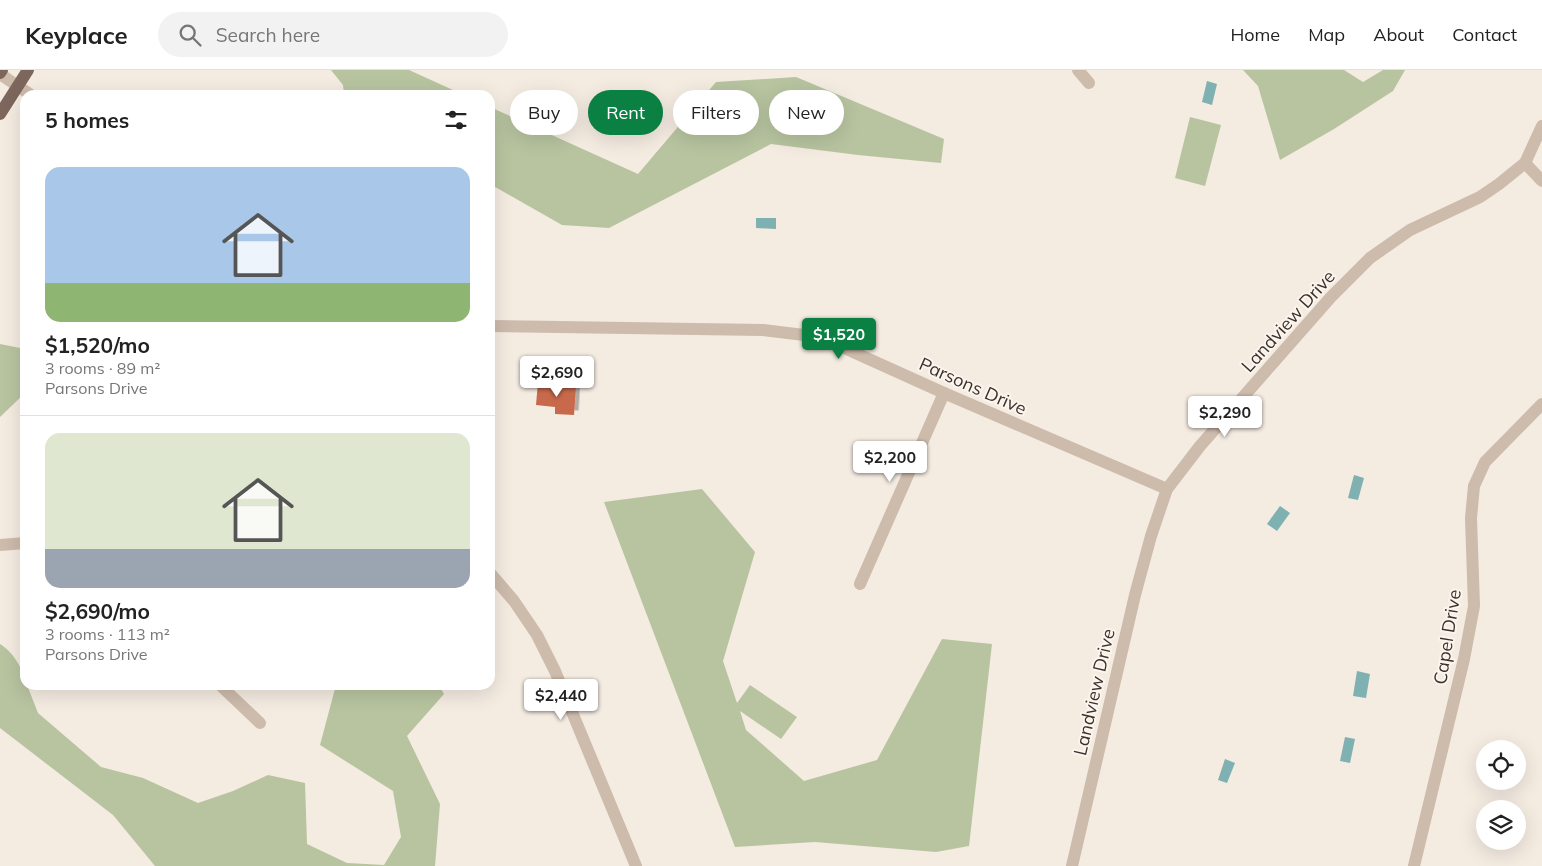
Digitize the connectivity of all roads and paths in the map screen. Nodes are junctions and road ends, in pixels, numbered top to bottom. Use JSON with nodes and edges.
{"nodes":[{"id":1,"x":2,"y":70,"type":"edge"},
{"id":2,"x":28,"y":70,"type":"edge"},
{"id":3,"x":1078,"y":70,"type":"edge"},
{"id":4,"x":0,"y":74,"type":"edge"},
{"id":5,"x":1089,"y":83,"type":"dead end"},
{"id":6,"x":17,"y":86,"type":"junction"},
{"id":7,"x":23,"y":90,"type":"edge"},
{"id":8,"x":0,"y":114,"type":"edge"},
{"id":9,"x":1542,"y":126,"type":"edge"},
{"id":10,"x":1525,"y":163,"type":"junction"},
{"id":11,"x":1542,"y":181,"type":"edge"},
{"id":12,"x":495,"y":326,"type":"edge"},
{"id":13,"x":944,"y":393,"type":"junction"},
{"id":14,"x":1542,"y":404,"type":"edge"},
{"id":15,"x":1167,"y":489,"type":"junction"},
{"id":16,"x":20,"y":543,"type":"edge"},
{"id":17,"x":0,"y":545,"type":"edge"},
{"id":18,"x":495,"y":579,"type":"edge"},
{"id":19,"x":860,"y":584,"type":"dead end"},
{"id":20,"x":225,"y":690,"type":"edge"},
{"id":21,"x":260,"y":723,"type":"dead end"},
{"id":22,"x":636,"y":866,"type":"edge"},
{"id":23,"x":1072,"y":866,"type":"edge"},
{"id":24,"x":1414,"y":866,"type":"edge"}],
"edges":[{"from":1,"to":4,"type":"main road"},
{"from":2,"to":6,"type":"main road"},
{"from":3,"to":5,"type":"street"},
{"from":4,"to":6,"type":"street"},
{"from":6,"to":7,"type":"street"},
{"from":6,"to":8,"type":"main road"},
{"from":9,"to":10,"type":"street","name":"Landview Drive"},
{"from":10,"to":11,"type":"street"},
{"from":10,"to":15,"type":"street","name":"Landview Drive"},
{"from":12,"to":13,"type":"street","name":"Parsons Drive"},
{"from":13,"to":15,"type":"street","name":"Parsons Drive"},
{"from":13,"to":19,"type":"street"},
{"from":14,"to":24,"type":"street","name":"Capel Drive"},
{"from":15,"to":23,"type":"street","name":"Landview Drive"},
{"from":16,"to":17,"type":"street"},
{"from":18,"to":22,"type":"street"},
{"from":20,"to":21,"type":"street"}]}
